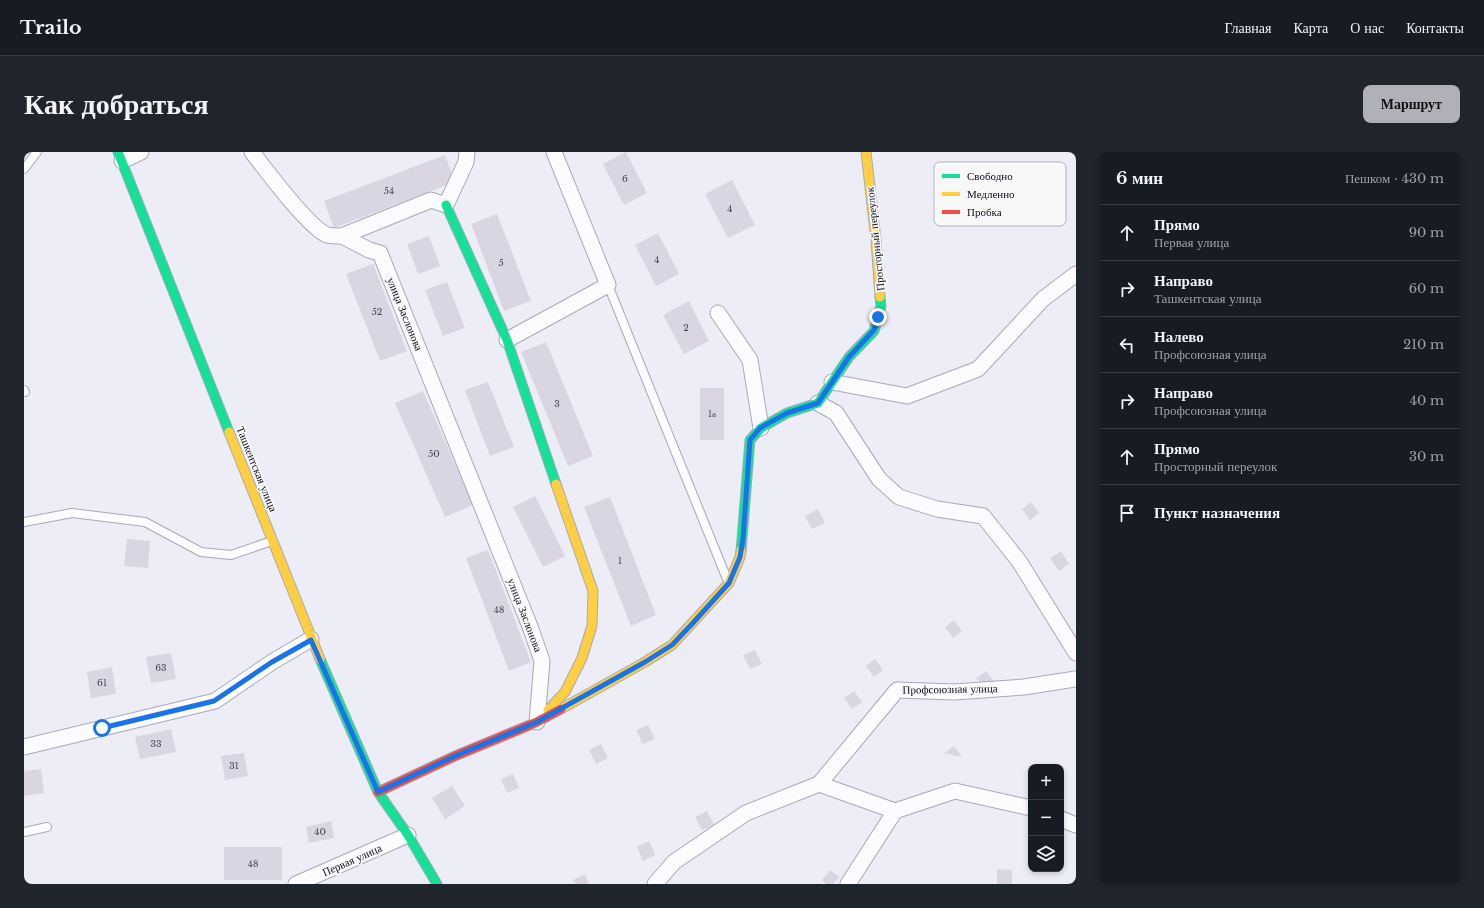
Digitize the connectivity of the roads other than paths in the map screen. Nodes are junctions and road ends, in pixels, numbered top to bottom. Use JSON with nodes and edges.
{"nodes":[{"id":1,"x":38,"y":152,"type":"edge"},
{"id":2,"x":141,"y":152,"type":"edge"},
{"id":3,"x":252,"y":152,"type":"edge"},
{"id":4,"x":467,"y":152,"type":"edge"},
{"id":5,"x":554,"y":152,"type":"edge"},
{"id":6,"x":866,"y":152,"type":"edge"},
{"id":7,"x":120,"y":156,"type":"edge"},
{"id":8,"x":24,"y":169,"type":"edge"},
{"id":9,"x":446,"y":205,"type":"junction"},
{"id":10,"x":342,"y":236,"type":"junction"},
{"id":11,"x":1076,"y":274,"type":"edge"},
{"id":12,"x":608,"y":285,"type":"junction"},
{"id":13,"x":718,"y":313,"type":"dead end"},
{"id":14,"x":506,"y":340,"type":"junction"},
{"id":15,"x":832,"y":382,"type":"junction"},
{"id":16,"x":818,"y":403,"type":"junction"},
{"id":17,"x":760,"y":428,"type":"junction"},
{"id":18,"x":24,"y":522,"type":"edge"},
{"id":19,"x":272,"y":541,"type":"junction"},
{"id":20,"x":729,"y":583,"type":"junction"},
{"id":21,"x":311,"y":640,"type":"junction"},
{"id":22,"x":1076,"y":653,"type":"edge"},
{"id":23,"x":1076,"y":679,"type":"edge"},
{"id":24,"x":537,"y":722,"type":"junction"},
{"id":25,"x":24,"y":746,"type":"edge"},
{"id":26,"x":819,"y":784,"type":"junction"},
{"id":27,"x":378,"y":792,"type":"junction"},
{"id":28,"x":1028,"y":807,"type":"edge"},
{"id":29,"x":895,"y":811,"type":"junction"},
{"id":30,"x":1064,"y":820,"type":"edge"},
{"id":31,"x":1076,"y":824,"type":"edge"},
{"id":32,"x":46,"y":827,"type":"dead end"},
{"id":33,"x":24,"y":832,"type":"edge"},
{"id":34,"x":408,"y":835,"type":"junction"},
{"id":35,"x":296,"y":884,"type":"edge"},
{"id":36,"x":437,"y":884,"type":"edge"},
{"id":37,"x":655,"y":884,"type":"edge"},
{"id":38,"x":848,"y":884,"type":"edge"}],
"edges":[{"from":1,"to":8,"type":"lane"},
{"from":2,"to":7,"type":"street"},
{"from":3,"to":10,"type":"street","name":"улица Заслонова"},
{"from":4,"to":9,"type":"street"},
{"from":5,"to":12,"type":"street"},
{"from":6,"to":15,"type":"street","name":"Просторный переулок"},
{"from":7,"to":19,"type":"street","name":"Ташкентская улица"},
{"from":9,"to":10,"type":"street"},
{"from":9,"to":14,"type":"street"},
{"from":10,"to":24,"type":"street","name":"улица Заслонова"},
{"from":11,"to":15,"type":"street"},
{"from":12,"to":14,"type":"street"},
{"from":12,"to":20,"type":"lane"},
{"from":13,"to":17,"type":"street"},
{"from":14,"to":24,"type":"street"},
{"from":15,"to":16,"type":"street"},
{"from":16,"to":17,"type":"street"},
{"from":16,"to":22,"type":"street"},
{"from":17,"to":20,"type":"street"},
{"from":18,"to":19,"type":"lane"},
{"from":19,"to":21,"type":"street","name":"Ташкентская улица"},
{"from":20,"to":24,"type":"street"},
{"from":21,"to":25,"type":"street"},
{"from":21,"to":27,"type":"street","name":"Ташкентская улица"},
{"from":23,"to":26,"type":"street","name":"Профсоюзная улица"},
{"from":24,"to":27,"type":"street"},
{"from":26,"to":29,"type":"street"},
{"from":26,"to":37,"type":"street","name":"Профсоюзная улица"},
{"from":27,"to":34,"type":"street","name":"Ташкентская улица"},
{"from":28,"to":29,"type":"street"},
{"from":29,"to":38,"type":"street"},
{"from":30,"to":31,"type":"street"},
{"from":32,"to":33,"type":"lane"},
{"from":34,"to":35,"type":"street","name":"Первая улица"},
{"from":34,"to":36,"type":"street","name":"Ташкентская улица"}]}
